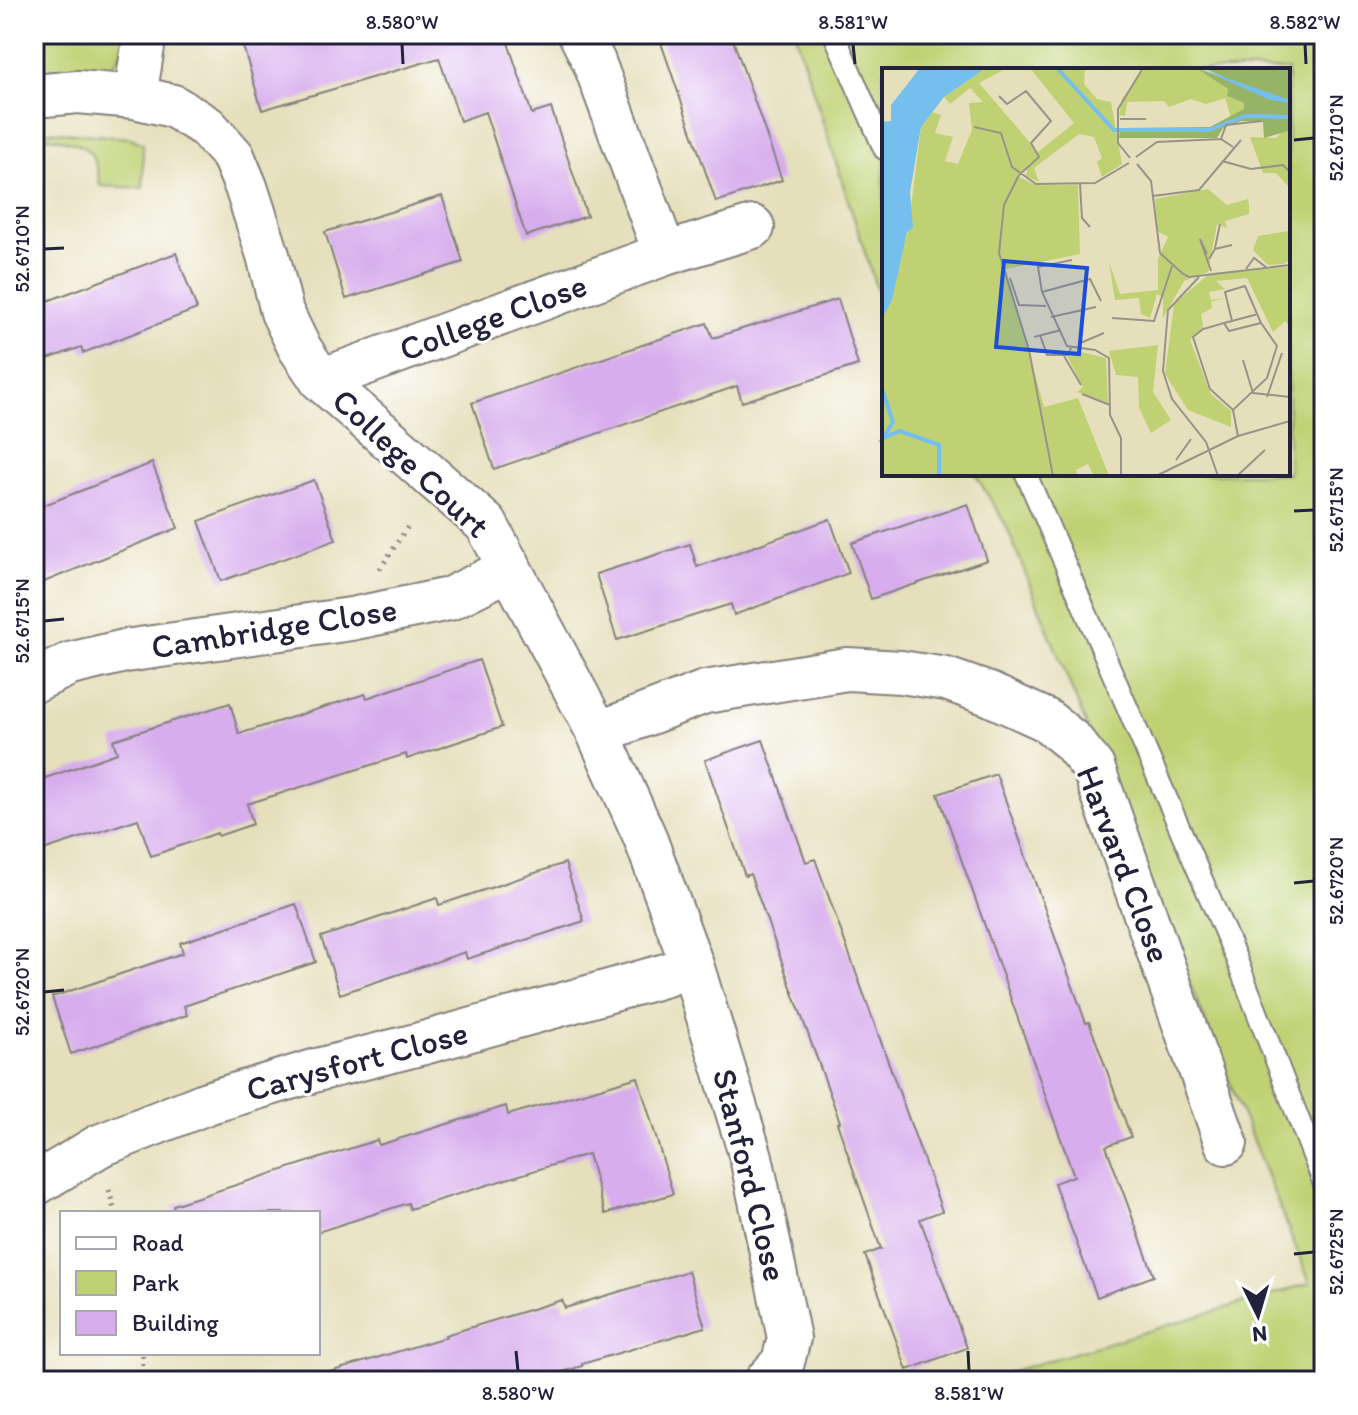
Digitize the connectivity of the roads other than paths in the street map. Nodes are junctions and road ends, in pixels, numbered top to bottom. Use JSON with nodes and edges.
{"nodes":[{"id":1,"x":145,"y":34,"type":"edge"},
{"id":2,"x":580,"y":34,"type":"edge"},
{"id":3,"x":834,"y":34,"type":"edge"},
{"id":4,"x":34,"y":96,"type":"edge"},
{"id":5,"x":135,"y":97,"type":"junction"},
{"id":6,"x":882,"y":144,"type":"edge"},
{"id":7,"x":753,"y":227,"type":"dead end"},
{"id":8,"x":665,"y":254,"type":"junction"},
{"id":9,"x":321,"y":380,"type":"junction"},
{"id":10,"x":1027,"y":476,"type":"edge"},
{"id":11,"x":509,"y":565,"type":"junction"},
{"id":12,"x":34,"y":681,"type":"edge"},
{"id":13,"x":598,"y":733,"type":"junction"},
{"id":14,"x":692,"y":965,"type":"junction"},
{"id":15,"x":1226,"y":1143,"type":"dead end"},
{"id":16,"x":1324,"y":1184,"type":"edge"},
{"id":17,"x":34,"y":1185,"type":"edge"},
{"id":18,"x":766,"y":1381,"type":"edge"}],
"edges":[{"from":1,"to":5,"type":"street"},
{"from":2,"to":8,"type":"street"},
{"from":3,"to":6,"type":"lane"},
{"from":4,"to":5,"type":"street","name":"College Court"},
{"from":5,"to":9,"type":"street","name":"College Court"},
{"from":7,"to":8,"type":"street","name":"College Close"},
{"from":8,"to":9,"type":"street","name":"College Close"},
{"from":9,"to":11,"type":"street","name":"College Court"},
{"from":10,"to":16,"type":"lane"},
{"from":11,"to":12,"type":"street","name":"Cambridge Close"},
{"from":11,"to":13,"type":"street","name":"College Court"},
{"from":13,"to":14,"type":"street","name":"College Court"},
{"from":13,"to":15,"type":"street","name":"Harvard Close"},
{"from":14,"to":17,"type":"street","name":"Carysfort Close"},
{"from":14,"to":18,"type":"street","name":"Stanford Close"}]}
